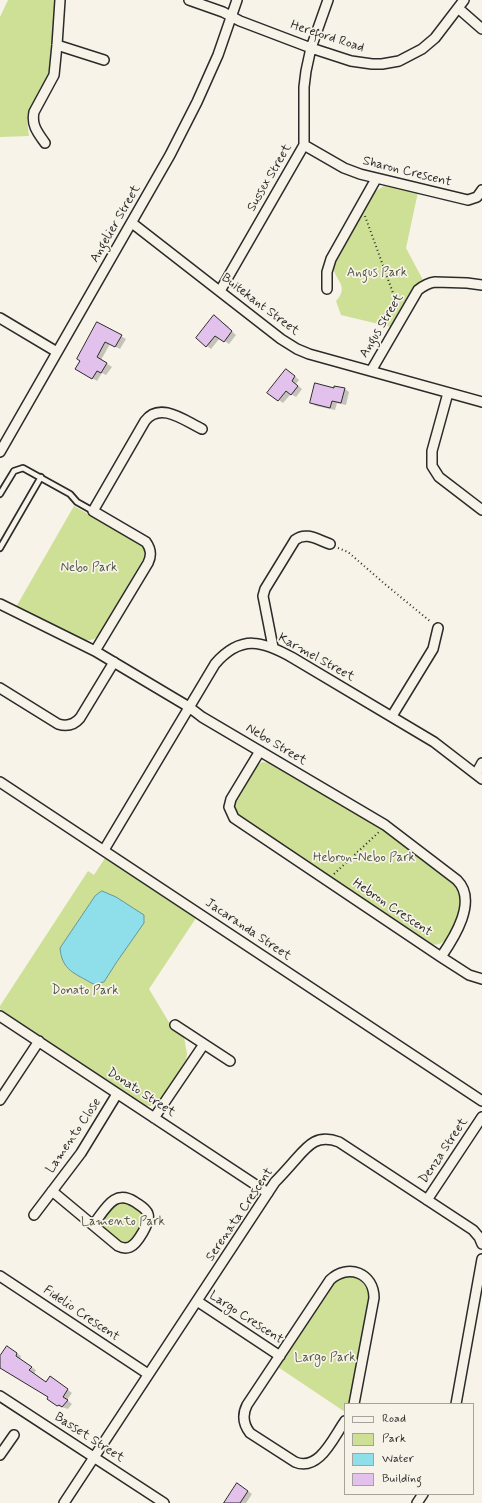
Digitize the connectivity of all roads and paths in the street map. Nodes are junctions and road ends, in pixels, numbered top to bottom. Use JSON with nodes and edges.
{"nodes":[{"id":1,"x":60,"y":0,"type":"edge"},
{"id":2,"x":189,"y":0,"type":"edge"},
{"id":3,"x":237,"y":0,"type":"edge"},
{"id":4,"x":328,"y":0,"type":"edge"},
{"id":5,"x":464,"y":0,"type":"edge"},
{"id":6,"x":458,"y":8,"type":"junction"},
{"id":7,"x":231,"y":16,"type":"junction"},
{"id":8,"x":482,"y":29,"type":"edge"},
{"id":9,"x":57,"y":45,"type":"junction"},
{"id":10,"x":311,"y":48,"type":"junction"},
{"id":11,"x":104,"y":60,"type":"dead end"},
{"id":12,"x":45,"y":143,"type":"dead end"},
{"id":13,"x":304,"y":145,"type":"junction"},
{"id":14,"x":376,"y":179,"type":"junction"},
{"id":15,"x":482,"y":190,"type":"edge"},
{"id":16,"x":362,"y":206,"type":"junction"},
{"id":17,"x":132,"y":222,"type":"junction"},
{"id":18,"x":482,"y":285,"type":"edge"},
{"id":19,"x":326,"y":289,"type":"dead end"},
{"id":20,"x":220,"y":291,"type":"junction"},
{"id":21,"x":0,"y":318,"type":"edge"},
{"id":22,"x":397,"y":327,"type":"junction"},
{"id":23,"x":57,"y":352,"type":"junction"},
{"id":24,"x":370,"y":371,"type":"junction"},
{"id":25,"x":448,"y":393,"type":"junction"},
{"id":26,"x":482,"y":402,"type":"edge"},
{"id":27,"x":202,"y":429,"type":"dead end"},
{"id":28,"x":0,"y":452,"type":"edge"},
{"id":29,"x":40,"y":477,"type":"junction"},
{"id":30,"x":0,"y":494,"type":"edge"},
{"id":31,"x":482,"y":510,"type":"edge"},
{"id":32,"x":93,"y":511,"type":"junction"},
{"id":33,"x":330,"y":544,"type":"joint"},
{"id":34,"x":0,"y":548,"type":"edge"},
{"id":35,"x":1,"y":606,"type":"edge"},
{"id":36,"x":438,"y":628,"type":"joint"},
{"id":37,"x":273,"y":647,"type":"junction"},
{"id":38,"x":95,"y":651,"type":"junction"},
{"id":39,"x":114,"y":662,"type":"junction"},
{"id":40,"x":0,"y":688,"type":"edge"},
{"id":41,"x":189,"y":707,"type":"junction"},
{"id":42,"x":392,"y":716,"type":"junction"},
{"id":43,"x":260,"y":751,"type":"junction"},
{"id":44,"x":482,"y":763,"type":"edge"},
{"id":45,"x":479,"y":777,"type":"edge"},
{"id":46,"x":0,"y":782,"type":"edge"},
{"id":47,"x":385,"y":825,"type":"junction"},
{"id":48,"x":104,"y":850,"type":"junction"},
{"id":49,"x":328,"y":881,"type":"junction"},
{"id":50,"x":441,"y":957,"type":"junction"},
{"id":51,"x":482,"y":979,"type":"edge"},
{"id":52,"x":0,"y":1016,"type":"edge"},
{"id":53,"x":175,"y":1025,"type":"dead end"},
{"id":54,"x":39,"y":1041,"type":"junction"},
{"id":55,"x":204,"y":1044,"type":"junction"},
{"id":56,"x":230,"y":1060,"type":"dead end"},
{"id":57,"x":117,"y":1094,"type":"junction"},
{"id":58,"x":0,"y":1100,"type":"edge"},
{"id":59,"x":482,"y":1101,"type":"edge"},
{"id":60,"x":482,"y":1117,"type":"edge"},
{"id":61,"x":154,"y":1118,"type":"junction"},
{"id":62,"x":52,"y":1191,"type":"junction"},
{"id":63,"x":268,"y":1193,"type":"junction"},
{"id":64,"x":427,"y":1200,"type":"junction"},
{"id":65,"x":34,"y":1215,"type":"dead end"},
{"id":66,"x":93,"y":1225,"type":"junction"},
{"id":67,"x":482,"y":1244,"type":"edge"},
{"id":68,"x":482,"y":1259,"type":"edge"},
{"id":69,"x":0,"y":1276,"type":"edge"},
{"id":70,"x":197,"y":1301,"type":"junction"},
{"id":71,"x":280,"y":1356,"type":"junction"},
{"id":72,"x":148,"y":1374,"type":"junction"},
{"id":73,"x":0,"y":1396,"type":"edge"},
{"id":74,"x":354,"y":1403,"type":"edge"},
{"id":75,"x":456,"y":1403,"type":"edge"},
{"id":76,"x":344,"y":1422,"type":"edge"},
{"id":77,"x":14,"y":1435,"type":"dead end"},
{"id":78,"x":0,"y":1455,"type":"edge"},
{"id":79,"x":94,"y":1457,"type":"junction"},
{"id":80,"x":64,"y":1503,"type":"edge"},
{"id":81,"x":164,"y":1503,"type":"edge"}],
"edges":[{"from":1,"to":9,"type":"street"},
{"from":2,"to":7,"type":"street","name":"Hereford Road"},
{"from":3,"to":7,"type":"street","name":"Angelier Street"},
{"from":4,"to":10,"type":"street","name":"Sussex Street"},
{"from":5,"to":6,"type":"street","name":"Hereford Road"},
{"from":6,"to":8,"type":"street"},
{"from":6,"to":10,"type":"street","name":"Hereford Road"},
{"from":7,"to":10,"type":"street","name":"Hereford Road"},
{"from":7,"to":17,"type":"street","name":"Angelier Street"},
{"from":9,"to":11,"type":"street"},
{"from":9,"to":12,"type":"street"},
{"from":10,"to":13,"type":"street","name":"Sussex Street"},
{"from":13,"to":14,"type":"street","name":"Sharon Crescent"},
{"from":13,"to":20,"type":"street","name":"Sussex Street"},
{"from":14,"to":15,"type":"street","name":"Sharon Crescent"},
{"from":14,"to":16,"type":"street"},
{"from":16,"to":19,"type":"street"},
{"from":16,"to":22,"type":"path"},
{"from":17,"to":20,"type":"street","name":"Buitekant Street"},
{"from":17,"to":23,"type":"street","name":"Angelier Street"},
{"from":18,"to":22,"type":"street","name":"Angus Street"},
{"from":20,"to":24,"type":"street","name":"Buitekant Street"},
{"from":21,"to":23,"type":"street"},
{"from":22,"to":24,"type":"street","name":"Angus Street"},
{"from":23,"to":28,"type":"street","name":"Angelier Street"},
{"from":24,"to":25,"type":"street","name":"Buitekant Street"},
{"from":25,"to":26,"type":"street","name":"Buitekant Street"},
{"from":25,"to":31,"type":"street"},
{"from":27,"to":32,"type":"street"},
{"from":29,"to":30,"type":"lane"},
{"from":29,"to":32,"type":"lane"},
{"from":29,"to":34,"type":"lane"},
{"from":32,"to":38,"type":"street"},
{"from":33,"to":36,"type":"path"},
{"from":33,"to":37,"type":"street"},
{"from":35,"to":38,"type":"street","name":"Nebo Street"},
{"from":36,"to":42,"type":"street"},
{"from":37,"to":41,"type":"street","name":"Karmel Street"},
{"from":37,"to":42,"type":"street","name":"Karmel Street"},
{"from":38,"to":39,"type":"street","name":"Nebo Street"},
{"from":39,"to":40,"type":"street"},
{"from":39,"to":41,"type":"street","name":"Nebo Street"},
{"from":41,"to":43,"type":"street","name":"Nebo Street"},
{"from":41,"to":48,"type":"street","name":"Karmel Street"},
{"from":42,"to":45,"type":"street","name":"Karmel Street"},
{"from":43,"to":47,"type":"street","name":"Nebo Street"},
{"from":43,"to":49,"type":"street","name":"Hebron Crescent"},
{"from":44,"to":45,"type":"street"},
{"from":46,"to":48,"type":"street","name":"Jacaranda Street"},
{"from":47,"to":49,"type":"path"},
{"from":47,"to":50,"type":"street","name":"Nebo Street"},
{"from":48,"to":59,"type":"street","name":"Jacaranda Street"},
{"from":49,"to":50,"type":"street","name":"Hebron Crescent"},
{"from":50,"to":51,"type":"street","name":"Hebron Crescent"},
{"from":52,"to":54,"type":"street","name":"Donato Street"},
{"from":53,"to":55,"type":"street"},
{"from":54,"to":57,"type":"street","name":"Donato Street"},
{"from":54,"to":58,"type":"street"},
{"from":55,"to":56,"type":"street"},
{"from":55,"to":61,"type":"street"},
{"from":57,"to":61,"type":"street","name":"Donato Street"},
{"from":57,"to":62,"type":"street","name":"Lamento Close"},
{"from":60,"to":64,"type":"street","name":"Denza Street"},
{"from":61,"to":63,"type":"street","name":"Donato Street"},
{"from":62,"to":65,"type":"street","name":"Lamento Close"},
{"from":62,"to":66,"type":"street","name":"Lamento Close"},
{"from":63,"to":64,"type":"street","name":"Serenata Crescent"},
{"from":63,"to":70,"type":"street","name":"Serenata Crescent"},
{"from":64,"to":67,"type":"street","name":"Serenata Crescent"},
{"from":66,"to":66,"type":"street","name":"Lamento Close"},
{"from":68,"to":75,"type":"street"},
{"from":69,"to":72,"type":"street","name":"Fidelio Crescent"},
{"from":70,"to":71,"type":"street","name":"Largo Crescent"},
{"from":70,"to":72,"type":"street","name":"Serenata Crescent"},
{"from":71,"to":74,"type":"street","name":"Largo Crescent"},
{"from":71,"to":76,"type":"street","name":"Largo Crescent"},
{"from":72,"to":79,"type":"street","name":"Serenata Crescent"},
{"from":73,"to":79,"type":"street","name":"Basset Street"},
{"from":77,"to":78,"type":"street"},
{"from":79,"to":80,"type":"street","name":"Serenata Crescent"},
{"from":79,"to":81,"type":"street","name":"Basset Street"}]}
